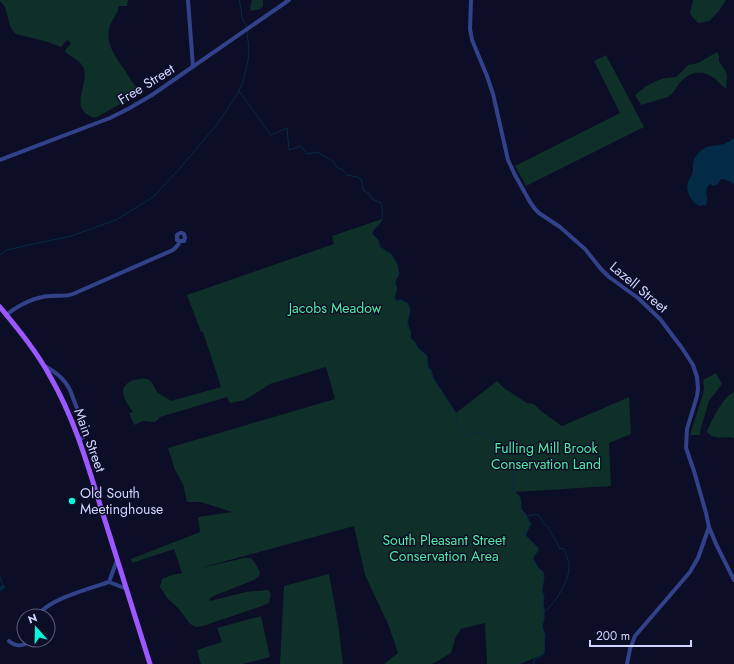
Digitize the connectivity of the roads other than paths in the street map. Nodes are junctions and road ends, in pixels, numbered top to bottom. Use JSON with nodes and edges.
{"nodes":[{"id":1,"x":188,"y":0,"type":"edge"},
{"id":2,"x":289,"y":0,"type":"edge"},
{"id":3,"x":471,"y":0,"type":"edge"},
{"id":4,"x":193,"y":67,"type":"junction"},
{"id":5,"x":0,"y":160,"type":"edge"},
{"id":6,"x":180,"y":242,"type":"dead end"},
{"id":7,"x":0,"y":307,"type":"edge"},
{"id":8,"x":6,"y":315,"type":"junction"},
{"id":9,"x":44,"y":366,"type":"junction"},
{"id":10,"x":79,"y":441,"type":"junction"},
{"id":11,"x":709,"y":527,"type":"junction"},
{"id":12,"x":117,"y":560,"type":"junction"},
{"id":13,"x":734,"y":580,"type":"edge"},
{"id":14,"x":109,"y":582,"type":"junction"},
{"id":15,"x":127,"y":589,"type":"junction"},
{"id":16,"x":45,"y":608,"type":"edge"},
{"id":17,"x":9,"y":641,"type":"dead end"},
{"id":18,"x":16,"y":646,"type":"edge"},
{"id":19,"x":150,"y":664,"type":"edge"},
{"id":20,"x":627,"y":664,"type":"edge"}],
"edges":[{"from":1,"to":4,"type":"street"},
{"from":2,"to":4,"type":"street","name":"Free Street"},
{"from":3,"to":11,"type":"street","name":"Lazell Street"},
{"from":4,"to":5,"type":"street","name":"Free Street"},
{"from":6,"to":8,"type":"street"},
{"from":7,"to":8,"type":"main road","name":"Main Street"},
{"from":8,"to":9,"type":"main road","name":"Main Street"},
{"from":9,"to":10,"type":"main road","name":"Main Street"},
{"from":9,"to":10,"type":"street"},
{"from":10,"to":12,"type":"main road","name":"Main Street"},
{"from":11,"to":13,"type":"street","name":"Lazell Street"},
{"from":11,"to":20,"type":"street"},
{"from":12,"to":14,"type":"street"},
{"from":12,"to":15,"type":"main road","name":"Main Street"},
{"from":14,"to":15,"type":"street"},
{"from":14,"to":16,"type":"street"},
{"from":15,"to":19,"type":"main road","name":"Main Street"},
{"from":17,"to":18,"type":"street"}]}
